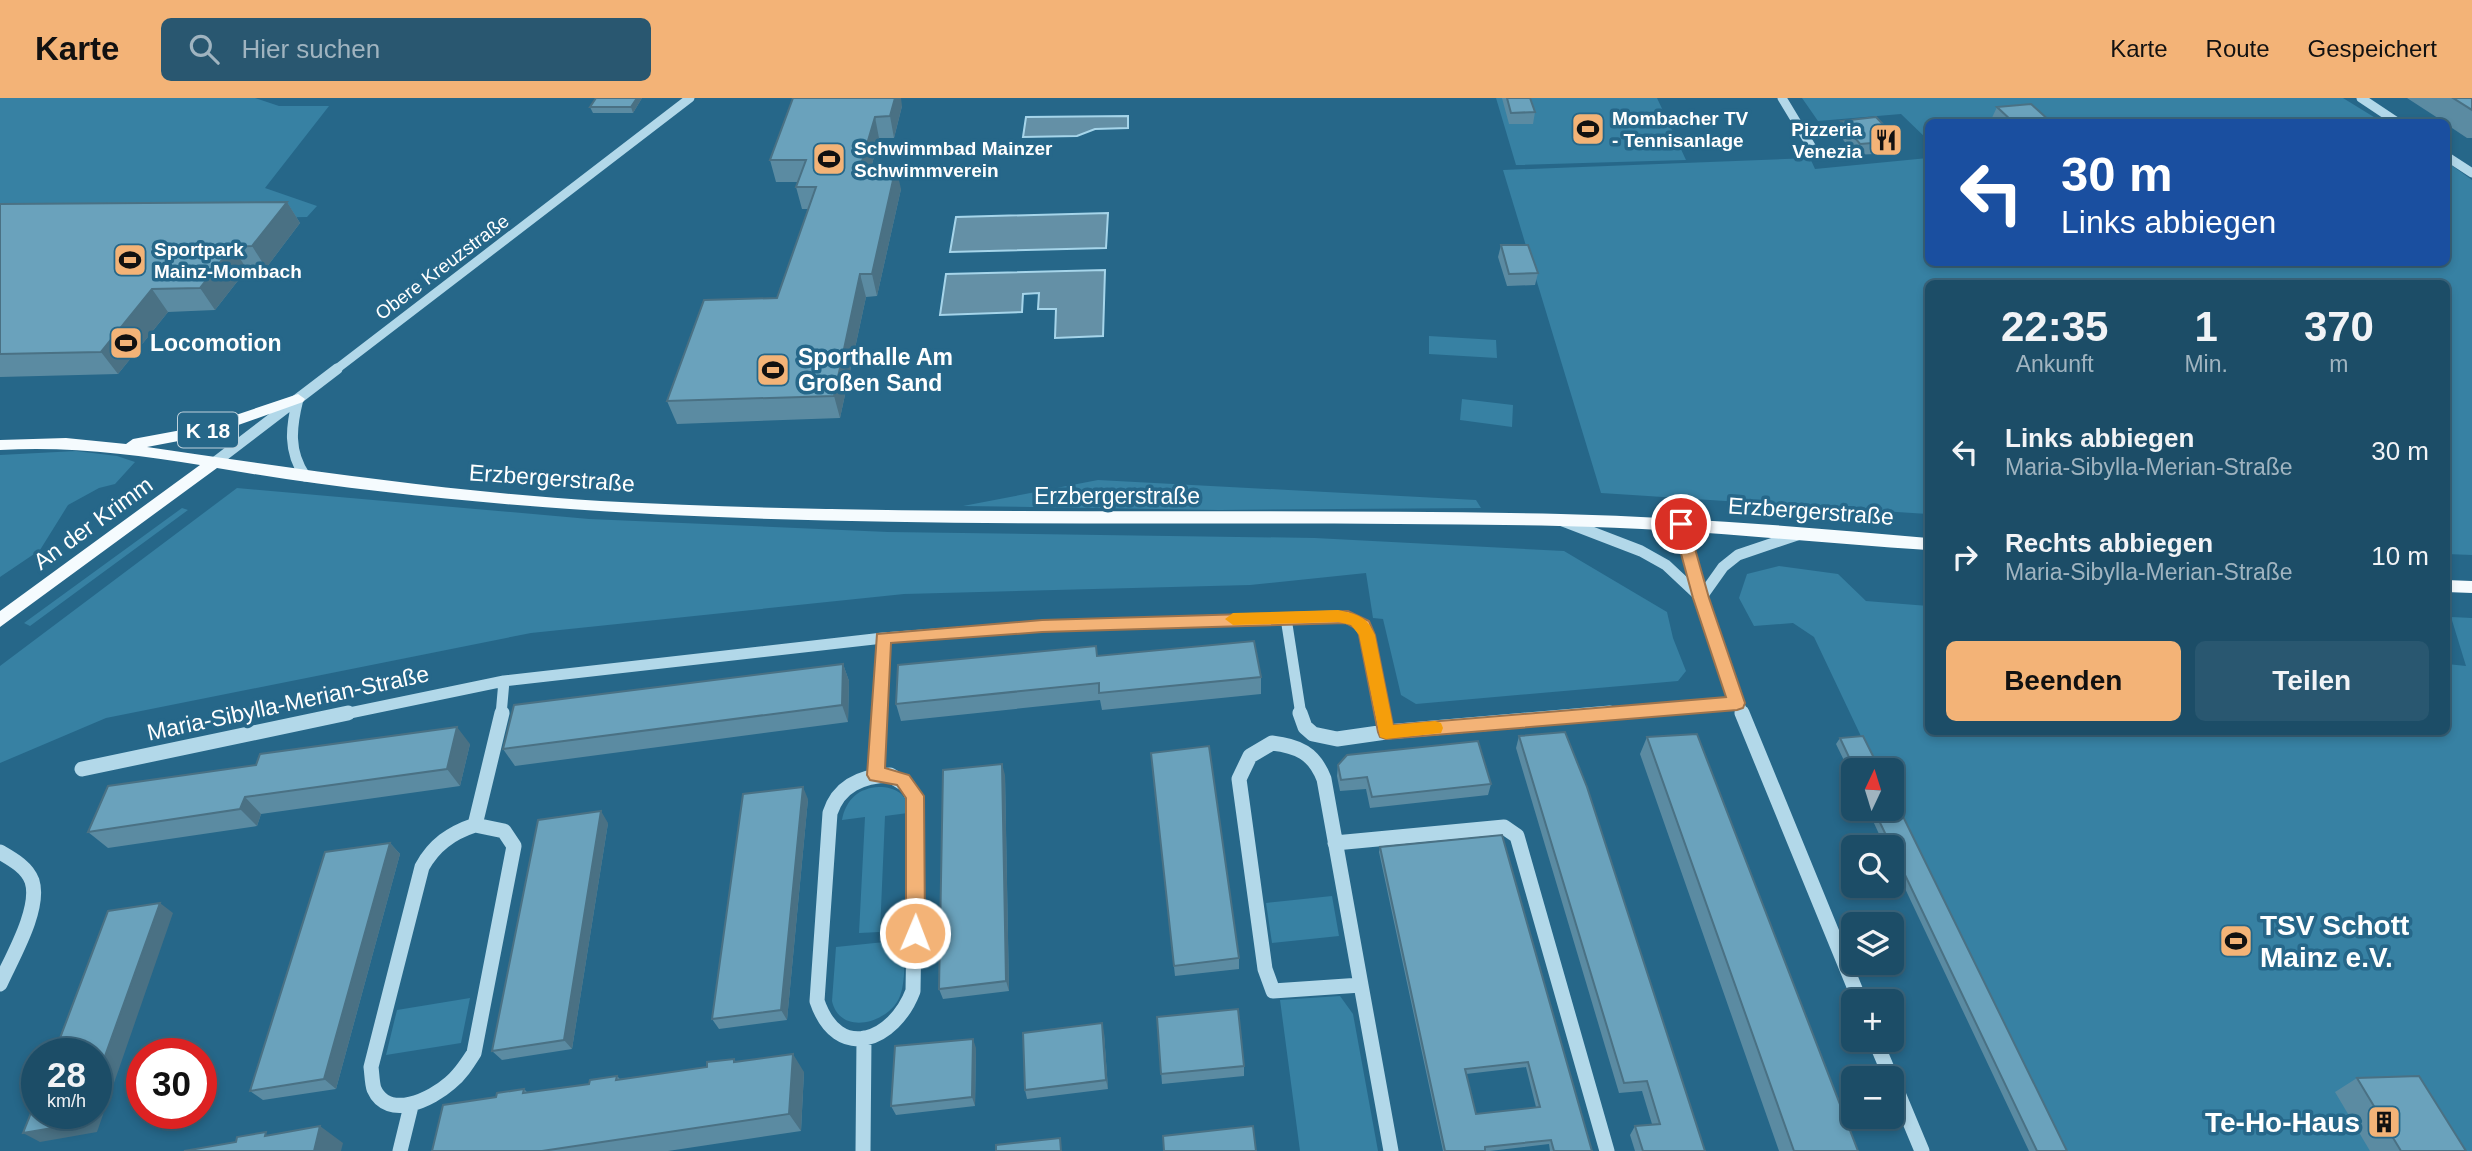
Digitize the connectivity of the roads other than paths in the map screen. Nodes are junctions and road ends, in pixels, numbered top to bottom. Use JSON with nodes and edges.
{"nodes":[{"id":1,"x":690,"y":98,"type":"edge"},
{"id":2,"x":1782,"y":98,"type":"edge"},
{"id":3,"x":2361,"y":98,"type":"edge"},
{"id":4,"x":2392,"y":119,"type":"edge"},
{"id":5,"x":1811,"y":146,"type":"dead end"},
{"id":6,"x":2450,"y":159,"type":"edge"},
{"id":7,"x":2472,"y":173,"type":"edge"},
{"id":8,"x":298,"y":399,"type":"junction"},
{"id":9,"x":0,"y":445,"type":"edge"},
{"id":10,"x":114,"y":446,"type":"junction"},
{"id":11,"x":214,"y":463,"type":"junction"},
{"id":12,"x":305,"y":476,"type":"junction"},
{"id":13,"x":1562,"y":520,"type":"junction"},
{"id":14,"x":1681,"y":524,"type":"junction"},
{"id":15,"x":1803,"y":533,"type":"junction"},
{"id":16,"x":1925,"y":544,"type":"edge"},
{"id":17,"x":2450,"y":586,"type":"edge"},
{"id":18,"x":2472,"y":587,"type":"edge"},
{"id":19,"x":1701,"y":598,"type":"junction"},
{"id":20,"x":1286,"y":618,"type":"junction"},
{"id":21,"x":0,"y":620,"type":"edge"},
{"id":22,"x":883,"y":638,"type":"junction"},
{"id":23,"x":504,"y":681,"type":"junction"},
{"id":24,"x":1737,"y":703,"type":"junction"},
{"id":25,"x":1386,"y":732,"type":"junction"},
{"id":26,"x":1313,"y":734,"type":"junction"},
{"id":27,"x":1299,"y":748,"type":"junction"},
{"id":28,"x":82,"y":769,"type":"dead end"},
{"id":29,"x":876,"y":775,"type":"junction"},
{"id":30,"x":475,"y":825,"type":"junction"},
{"id":31,"x":1335,"y":843,"type":"junction"},
{"id":32,"x":0,"y":852,"type":"edge"},
{"id":33,"x":0,"y":984,"type":"edge"},
{"id":34,"x":1362,"y":985,"type":"junction"},
{"id":35,"x":1855,"y":989,"type":"edge"},
{"id":36,"x":864,"y":1038,"type":"junction"},
{"id":37,"x":411,"y":1106,"type":"junction"},
{"id":38,"x":1904,"y":1108,"type":"edge"},
{"id":39,"x":401,"y":1151,"type":"edge"},
{"id":40,"x":863,"y":1151,"type":"edge"},
{"id":41,"x":1391,"y":1151,"type":"edge"},
{"id":42,"x":1607,"y":1151,"type":"edge"},
{"id":43,"x":1923,"y":1151,"type":"edge"}],
"edges":[{"from":1,"to":8,"type":"street","name":"Obere Kreuzstraße"},
{"from":2,"to":5,"type":"street"},
{"from":3,"to":4,"type":"street"},
{"from":6,"to":7,"type":"street"},
{"from":8,"to":10,"type":"main road","number":"K 18"},
{"from":8,"to":11,"type":"street","name":"Obere Kreuzstraße"},
{"from":8,"to":12,"type":"street"},
{"from":9,"to":10,"type":"main road","name":"Erzbergerstraße","number":"K 18"},
{"from":10,"to":11,"type":"main road","name":"Erzbergerstraße","number":"K 18"},
{"from":11,"to":12,"type":"main road","name":"Erzbergerstraße","number":"K 18"},
{"from":11,"to":21,"type":"main road","name":"An der Krimm"},
{"from":12,"to":13,"type":"main road","name":"Erzbergerstraße","number":"K 18"},
{"from":13,"to":14,"type":"main road","name":"Erzbergerstraße","number":"K 18"},
{"from":13,"to":19,"type":"street"},
{"from":14,"to":15,"type":"main road","name":"Erzbergerstraße","number":"K 18"},
{"from":14,"to":19,"type":"street"},
{"from":15,"to":16,"type":"main road","name":"Erzbergerstraße","number":"K 18"},
{"from":15,"to":19,"type":"street"},
{"from":17,"to":18,"type":"main road"},
{"from":19,"to":24,"type":"street"},
{"from":20,"to":22,"type":"street","name":"Maria-Sibylla-Merian-Straße"},
{"from":20,"to":25,"type":"street","name":"Maria-Sibylla-Merian-Straße"},
{"from":20,"to":26,"type":"street"},
{"from":22,"to":23,"type":"street","name":"Maria-Sibylla-Merian-Straße"},
{"from":22,"to":29,"type":"street"},
{"from":23,"to":28,"type":"street","name":"Maria-Sibylla-Merian-Straße"},
{"from":23,"to":30,"type":"street"},
{"from":24,"to":25,"type":"street"},
{"from":24,"to":35,"type":"street"},
{"from":25,"to":26,"type":"street"},
{"from":26,"to":27,"type":"street"},
{"from":27,"to":31,"type":"street"},
{"from":27,"to":34,"type":"street"},
{"from":29,"to":36,"type":"street"},
{"from":29,"to":36,"type":"street"},
{"from":30,"to":37,"type":"street"},
{"from":30,"to":37,"type":"street"},
{"from":31,"to":34,"type":"street"},
{"from":31,"to":42,"type":"street"},
{"from":32,"to":33,"type":"street"},
{"from":34,"to":41,"type":"street"},
{"from":36,"to":40,"type":"street"},
{"from":37,"to":39,"type":"street"},
{"from":38,"to":43,"type":"street"}]}
